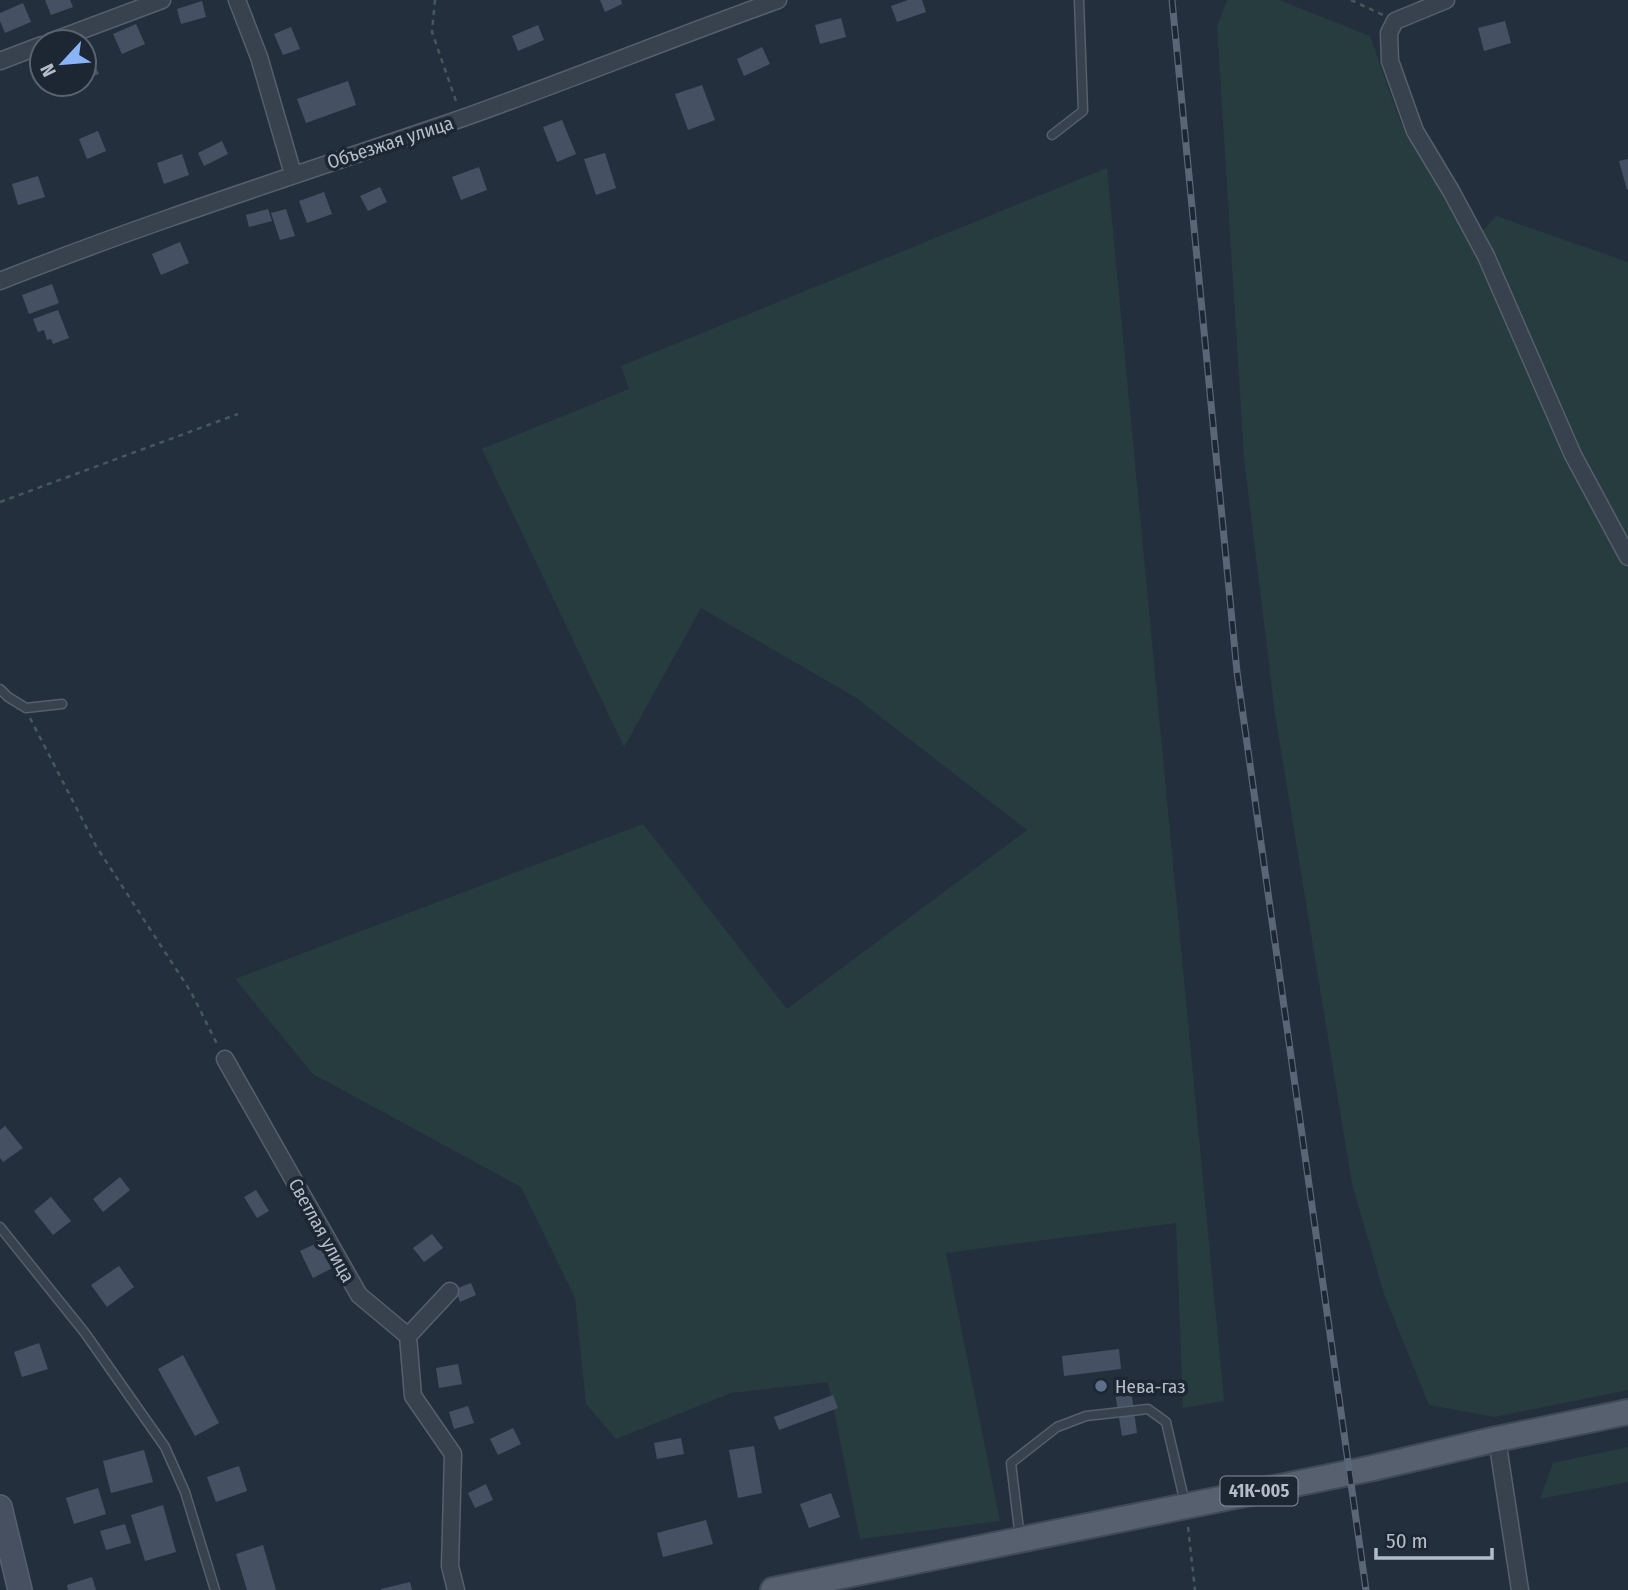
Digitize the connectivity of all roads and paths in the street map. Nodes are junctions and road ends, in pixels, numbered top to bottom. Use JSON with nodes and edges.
{"nodes":[{"id":1,"x":162,"y":0,"type":"edge"},
{"id":2,"x":237,"y":0,"type":"edge"},
{"id":3,"x":435,"y":0,"type":"edge"},
{"id":4,"x":778,"y":0,"type":"edge"},
{"id":5,"x":1079,"y":0,"type":"edge"},
{"id":6,"x":1351,"y":0,"type":"edge"},
{"id":7,"x":1446,"y":0,"type":"edge"},
{"id":8,"x":1395,"y":21,"type":"junction"},
{"id":9,"x":87,"y":28,"type":"edge"},
{"id":10,"x":28,"y":50,"type":"edge"},
{"id":11,"x":0,"y":61,"type":"edge"},
{"id":12,"x":462,"y":118,"type":"junction"},
{"id":13,"x":1052,"y":135,"type":"dead end"},
{"id":14,"x":293,"y":174,"type":"junction"},
{"id":15,"x":0,"y":281,"type":"edge"},
{"id":16,"x":238,"y":414,"type":"dead end"},
{"id":17,"x":0,"y":502,"type":"edge"},
{"id":18,"x":1628,"y":557,"type":"edge"},
{"id":19,"x":0,"y":689,"type":"edge"},
{"id":20,"x":62,"y":704,"type":"dead end"},
{"id":21,"x":26,"y":708,"type":"junction"},
{"id":22,"x":225,"y":1059,"type":"joint"},
{"id":23,"x":0,"y":1227,"type":"edge"},
{"id":24,"x":450,"y":1291,"type":"dead end"},
{"id":25,"x":408,"y":1336,"type":"junction"},
{"id":26,"x":1628,"y":1412,"type":"edge"},
{"id":27,"x":1497,"y":1439,"type":"junction"},
{"id":28,"x":1185,"y":1506,"type":"junction"},
{"id":29,"x":0,"y":1507,"type":"edge"},
{"id":30,"x":1020,"y":1539,"type":"junction"},
{"id":31,"x":20,"y":1590,"type":"edge"},
{"id":32,"x":215,"y":1590,"type":"edge"},
{"id":33,"x":456,"y":1590,"type":"edge"},
{"id":34,"x":773,"y":1590,"type":"edge"},
{"id":35,"x":1195,"y":1590,"type":"edge"},
{"id":36,"x":1520,"y":1590,"type":"edge"}],
"edges":[{"from":1,"to":9,"type":"street"},
{"from":2,"to":14,"type":"street"},
{"from":3,"to":12,"type":"path"},
{"from":4,"to":12,"type":"street","name":"Объезжая улица"},
{"from":5,"to":13,"type":"lane"},
{"from":6,"to":8,"type":"path"},
{"from":7,"to":8,"type":"street"},
{"from":8,"to":18,"type":"street"},
{"from":10,"to":11,"type":"street"},
{"from":12,"to":14,"type":"street","name":"Объезжая улица"},
{"from":14,"to":15,"type":"street","name":"Объезжая улица"},
{"from":16,"to":17,"type":"path"},
{"from":19,"to":21,"type":"lane"},
{"from":20,"to":21,"type":"lane"},
{"from":21,"to":22,"type":"path"},
{"from":22,"to":25,"type":"street","name":"Светлая улица"},
{"from":23,"to":32,"type":"lane"},
{"from":24,"to":25,"type":"street"},
{"from":25,"to":33,"type":"street"},
{"from":26,"to":27,"type":"main road","number":"41К-005"},
{"from":27,"to":28,"type":"main road","number":"41К-005"},
{"from":27,"to":36,"type":"street"},
{"from":28,"to":30,"type":"main road","number":"41К-005"},
{"from":28,"to":30,"type":"lane"},
{"from":28,"to":35,"type":"path"},
{"from":29,"to":31,"type":"main road"},
{"from":30,"to":34,"type":"main road","number":"41К-005"}]}
